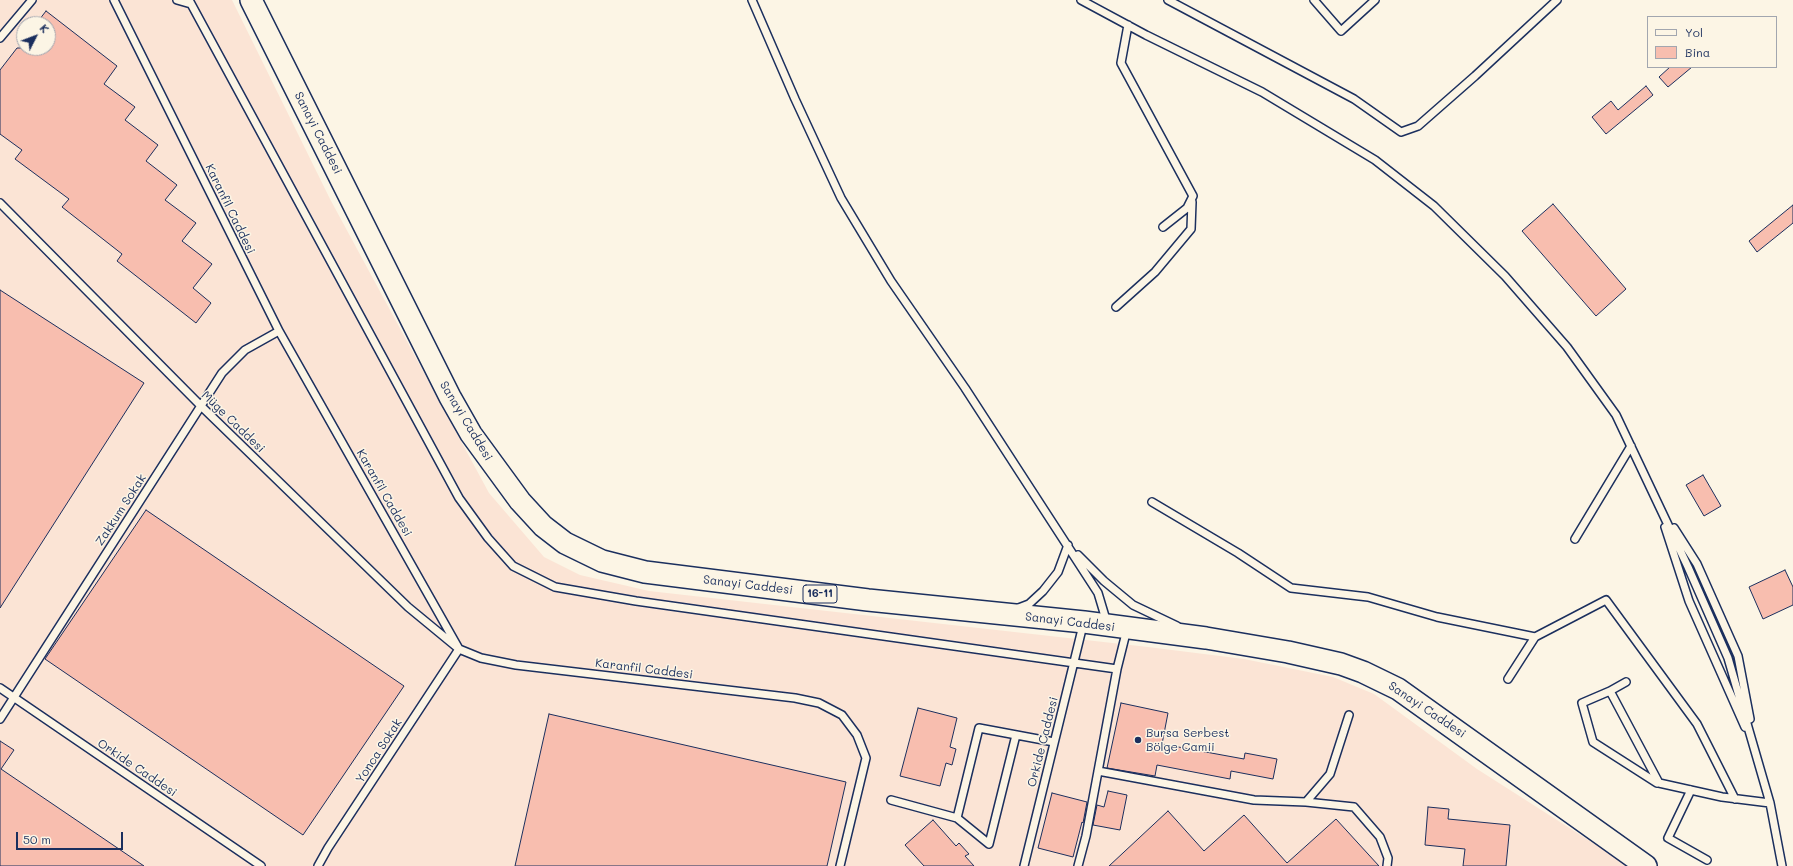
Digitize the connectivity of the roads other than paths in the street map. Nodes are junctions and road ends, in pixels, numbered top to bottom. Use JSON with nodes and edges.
{"nodes":[{"id":1,"x":32,"y":0,"type":"edge"},
{"id":2,"x":114,"y":0,"type":"edge"},
{"id":3,"x":177,"y":0,"type":"edge"},
{"id":4,"x":251,"y":0,"type":"edge"},
{"id":5,"x":752,"y":0,"type":"edge"},
{"id":6,"x":1081,"y":0,"type":"edge"},
{"id":7,"x":1168,"y":0,"type":"edge"},
{"id":8,"x":1314,"y":0,"type":"edge"},
{"id":9,"x":1375,"y":0,"type":"edge"},
{"id":10,"x":1557,"y":0,"type":"edge"},
{"id":11,"x":190,"y":2,"type":"edge"},
{"id":12,"x":1128,"y":25,"type":"junction"},
{"id":13,"x":0,"y":38,"type":"edge"},
{"id":14,"x":1192,"y":198,"type":"junction"},
{"id":15,"x":0,"y":203,"type":"edge"},
{"id":16,"x":1163,"y":227,"type":"dead end"},
{"id":17,"x":1116,"y":307,"type":"dead end"},
{"id":18,"x":279,"y":331,"type":"junction"},
{"id":19,"x":201,"y":406,"type":"junction"},
{"id":20,"x":1632,"y":446,"type":"junction"},
{"id":21,"x":1152,"y":502,"type":"dead end"},
{"id":22,"x":1658,"y":502,"type":"junction"},
{"id":23,"x":1575,"y":539,"type":"dead end"},
{"id":24,"x":1068,"y":545,"type":"junction"},
{"id":25,"x":1003,"y":614,"type":"junction"},
{"id":26,"x":1084,"y":622,"type":"junction"},
{"id":27,"x":1117,"y":627,"type":"junction"},
{"id":28,"x":1535,"y":637,"type":"junction"},
{"id":29,"x":1206,"y":638,"type":"junction"},
{"id":30,"x":459,"y":649,"type":"junction"},
{"id":31,"x":1074,"y":662,"type":"junction"},
{"id":32,"x":1117,"y":669,"type":"junction"},
{"id":33,"x":1508,"y":679,"type":"dead end"},
{"id":34,"x":1626,"y":682,"type":"dead end"},
{"id":35,"x":0,"y":688,"type":"edge"},
{"id":36,"x":1610,"y":691,"type":"junction"},
{"id":37,"x":14,"y":697,"type":"junction"},
{"id":38,"x":1349,"y":715,"type":"dead end"},
{"id":39,"x":0,"y":719,"type":"edge"},
{"id":40,"x":1016,"y":735,"type":"junction"},
{"id":41,"x":1054,"y":742,"type":"junction"},
{"id":42,"x":1757,"y":755,"type":"junction"},
{"id":43,"x":1098,"y":772,"type":"junction"},
{"id":44,"x":1659,"y":784,"type":"junction"},
{"id":45,"x":1691,"y":790,"type":"junction"},
{"id":46,"x":1735,"y":799,"type":"junction"},
{"id":47,"x":891,"y":800,"type":"dead end"},
{"id":48,"x":1306,"y":802,"type":"junction"},
{"id":49,"x":1770,"y":803,"type":"junction"},
{"id":50,"x":957,"y":818,"type":"junction"},
{"id":51,"x":1707,"y":860,"type":"dead end"},
{"id":52,"x":261,"y":866,"type":"edge"},
{"id":53,"x":318,"y":866,"type":"edge"},
{"id":54,"x":840,"y":866,"type":"edge"},
{"id":55,"x":1024,"y":866,"type":"edge"},
{"id":56,"x":1078,"y":866,"type":"edge"},
{"id":57,"x":1387,"y":866,"type":"edge"},
{"id":58,"x":1646,"y":866,"type":"edge"},
{"id":59,"x":1782,"y":866,"type":"edge"}],
"edges":[{"from":1,"to":13,"type":"lane"},
{"from":2,"to":18,"type":"lane","name":"Karanfil Caddesi"},
{"from":3,"to":11,"type":"lane"},
{"from":4,"to":25,"type":"main road","name":"Sanayi Caddesi","number":"16-11"},
{"from":5,"to":24,"type":"lane"},
{"from":6,"to":12,"type":"lane"},
{"from":7,"to":10,"type":"lane"},
{"from":8,"to":9,"type":"lane"},
{"from":11,"to":31,"type":"lane"},
{"from":12,"to":14,"type":"lane"},
{"from":12,"to":20,"type":"lane"},
{"from":14,"to":16,"type":"lane"},
{"from":14,"to":17,"type":"lane"},
{"from":15,"to":19,"type":"lane","name":"Müge Caddesi"},
{"from":18,"to":19,"type":"lane","name":"Zakkum Sokak"},
{"from":18,"to":30,"type":"lane","name":"Karanfil Caddesi"},
{"from":19,"to":30,"type":"lane","name":"Müge Caddesi"},
{"from":19,"to":37,"type":"lane","name":"Zakkum Sokak"},
{"from":20,"to":22,"type":"lane"},
{"from":20,"to":23,"type":"lane"},
{"from":21,"to":28,"type":"lane"},
{"from":22,"to":42,"type":"lane"},
{"from":22,"to":42,"type":"lane"},
{"from":22,"to":42,"type":"lane"},
{"from":24,"to":25,"type":"lane"},
{"from":24,"to":27,"type":"lane"},
{"from":24,"to":29,"type":"lane"},
{"from":25,"to":26,"type":"main road","name":"Sanayi Caddesi","number":"16-11"},
{"from":26,"to":27,"type":"main road","name":"Sanayi Caddesi","number":"16-11"},
{"from":26,"to":31,"type":"lane","name":"Orkide Caddesi"},
{"from":27,"to":29,"type":"main road","name":"Sanayi Caddesi","number":"16-11"},
{"from":27,"to":32,"type":"lane"},
{"from":28,"to":33,"type":"lane"},
{"from":28,"to":46,"type":"lane"},
{"from":29,"to":58,"type":"main road","name":"Sanayi Caddesi","number":"16-11"},
{"from":30,"to":53,"type":"lane","name":"Yonca Sokak"},
{"from":30,"to":54,"type":"lane","name":"Karanfil Caddesi"},
{"from":31,"to":32,"type":"lane"},
{"from":31,"to":41,"type":"lane","name":"Orkide Caddesi"},
{"from":32,"to":43,"type":"lane"},
{"from":34,"to":36,"type":"lane"},
{"from":35,"to":37,"type":"lane","name":"Orkide Caddesi"},
{"from":36,"to":44,"type":"lane"},
{"from":36,"to":44,"type":"lane"},
{"from":37,"to":39,"type":"lane","name":"Zakkum Sokak"},
{"from":37,"to":52,"type":"lane","name":"Orkide Caddesi"},
{"from":38,"to":48,"type":"lane"},
{"from":40,"to":41,"type":"lane"},
{"from":40,"to":50,"type":"lane"},
{"from":40,"to":50,"type":"lane"},
{"from":41,"to":55,"type":"lane","name":"Orkide Caddesi"},
{"from":42,"to":49,"type":"lane"},
{"from":43,"to":48,"type":"lane"},
{"from":43,"to":56,"type":"lane"},
{"from":44,"to":45,"type":"lane"},
{"from":45,"to":46,"type":"lane"},
{"from":45,"to":51,"type":"lane"},
{"from":46,"to":49,"type":"lane"},
{"from":47,"to":50,"type":"lane"},
{"from":48,"to":57,"type":"lane"},
{"from":49,"to":59,"type":"lane"}]}
